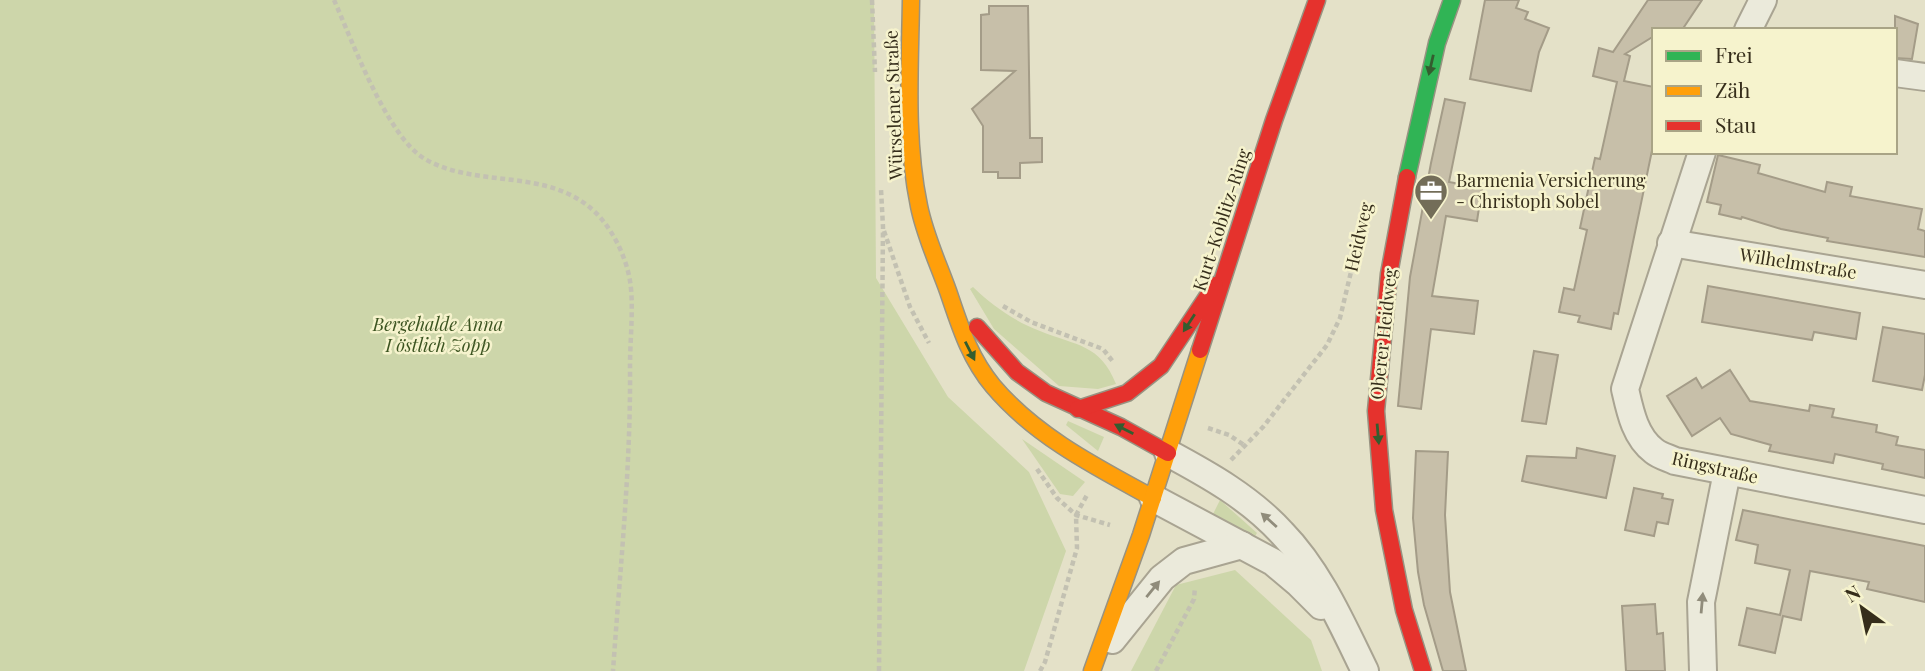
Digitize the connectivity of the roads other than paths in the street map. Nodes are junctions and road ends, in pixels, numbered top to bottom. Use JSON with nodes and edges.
{"nodes":[{"id":1,"x":911,"y":0,"type":"edge"},
{"id":2,"x":1317,"y":0,"type":"edge"},
{"id":3,"x":1452,"y":0,"type":"edge"},
{"id":4,"x":1763,"y":0,"type":"edge"},
{"id":5,"x":1749,"y":28,"type":"edge"},
{"id":6,"x":1897,"y":73,"type":"edge"},
{"id":7,"x":1925,"y":78,"type":"edge"},
{"id":8,"x":1701,"y":154,"type":"edge"},
{"id":9,"x":1671,"y":243,"type":"junction"},
{"id":10,"x":1227,"y":267,"type":"junction"},
{"id":11,"x":1925,"y":285,"type":"edge"},
{"id":12,"x":947,"y":287,"type":"junction"},
{"id":13,"x":1078,"y":410,"type":"junction"},
{"id":14,"x":1168,"y":453,"type":"junction"},
{"id":15,"x":1727,"y":472,"type":"junction"},
{"id":16,"x":1153,"y":498,"type":"junction"},
{"id":17,"x":1925,"y":510,"type":"edge"},
{"id":18,"x":1242,"y":545,"type":"junction"},
{"id":19,"x":1346,"y":633,"type":"junction"},
{"id":20,"x":1094,"y":666,"type":"edge"},
{"id":21,"x":1365,"y":671,"type":"edge"},
{"id":22,"x":1423,"y":671,"type":"edge"},
{"id":23,"x":1703,"y":671,"type":"edge"}],
"edges":[{"from":1,"to":12,"type":"main road","name":"Würselener Straße"},
{"from":2,"to":10,"type":"main road","name":"Kurt-Koblitz-Ring"},
{"from":3,"to":22,"type":"main road","name":"Oberer Heidweg","one_way":true},
{"from":4,"to":5,"type":"street"},
{"from":6,"to":7,"type":"street"},
{"from":8,"to":9,"type":"street","name":"Ringstraße"},
{"from":9,"to":11,"type":"street","name":"Wilhelmstraße"},
{"from":9,"to":15,"type":"street","name":"Ringstraße"},
{"from":10,"to":13,"type":"main road","one_way":true},
{"from":10,"to":14,"type":"main road","name":"Kurt-Koblitz-Ring"},
{"from":12,"to":13,"type":"main road","name":"Würselener Straße"},
{"from":12,"to":16,"type":"main road","name":"Würselener Straße","one_way":true},
{"from":14,"to":13,"type":"main road","name":"Würselener Straße","one_way":true},
{"from":14,"to":16,"type":"main road"},
{"from":19,"to":14,"type":"street","one_way":true},
{"from":15,"to":17,"type":"street","name":"Ringstraße"},
{"from":23,"to":15,"type":"street","one_way":true},
{"from":16,"to":18,"type":"street"},
{"from":16,"to":20,"type":"main road"},
{"from":18,"to":19,"type":"street"},
{"from":20,"to":18,"type":"street","one_way":true},
{"from":19,"to":21,"type":"street"}]}
